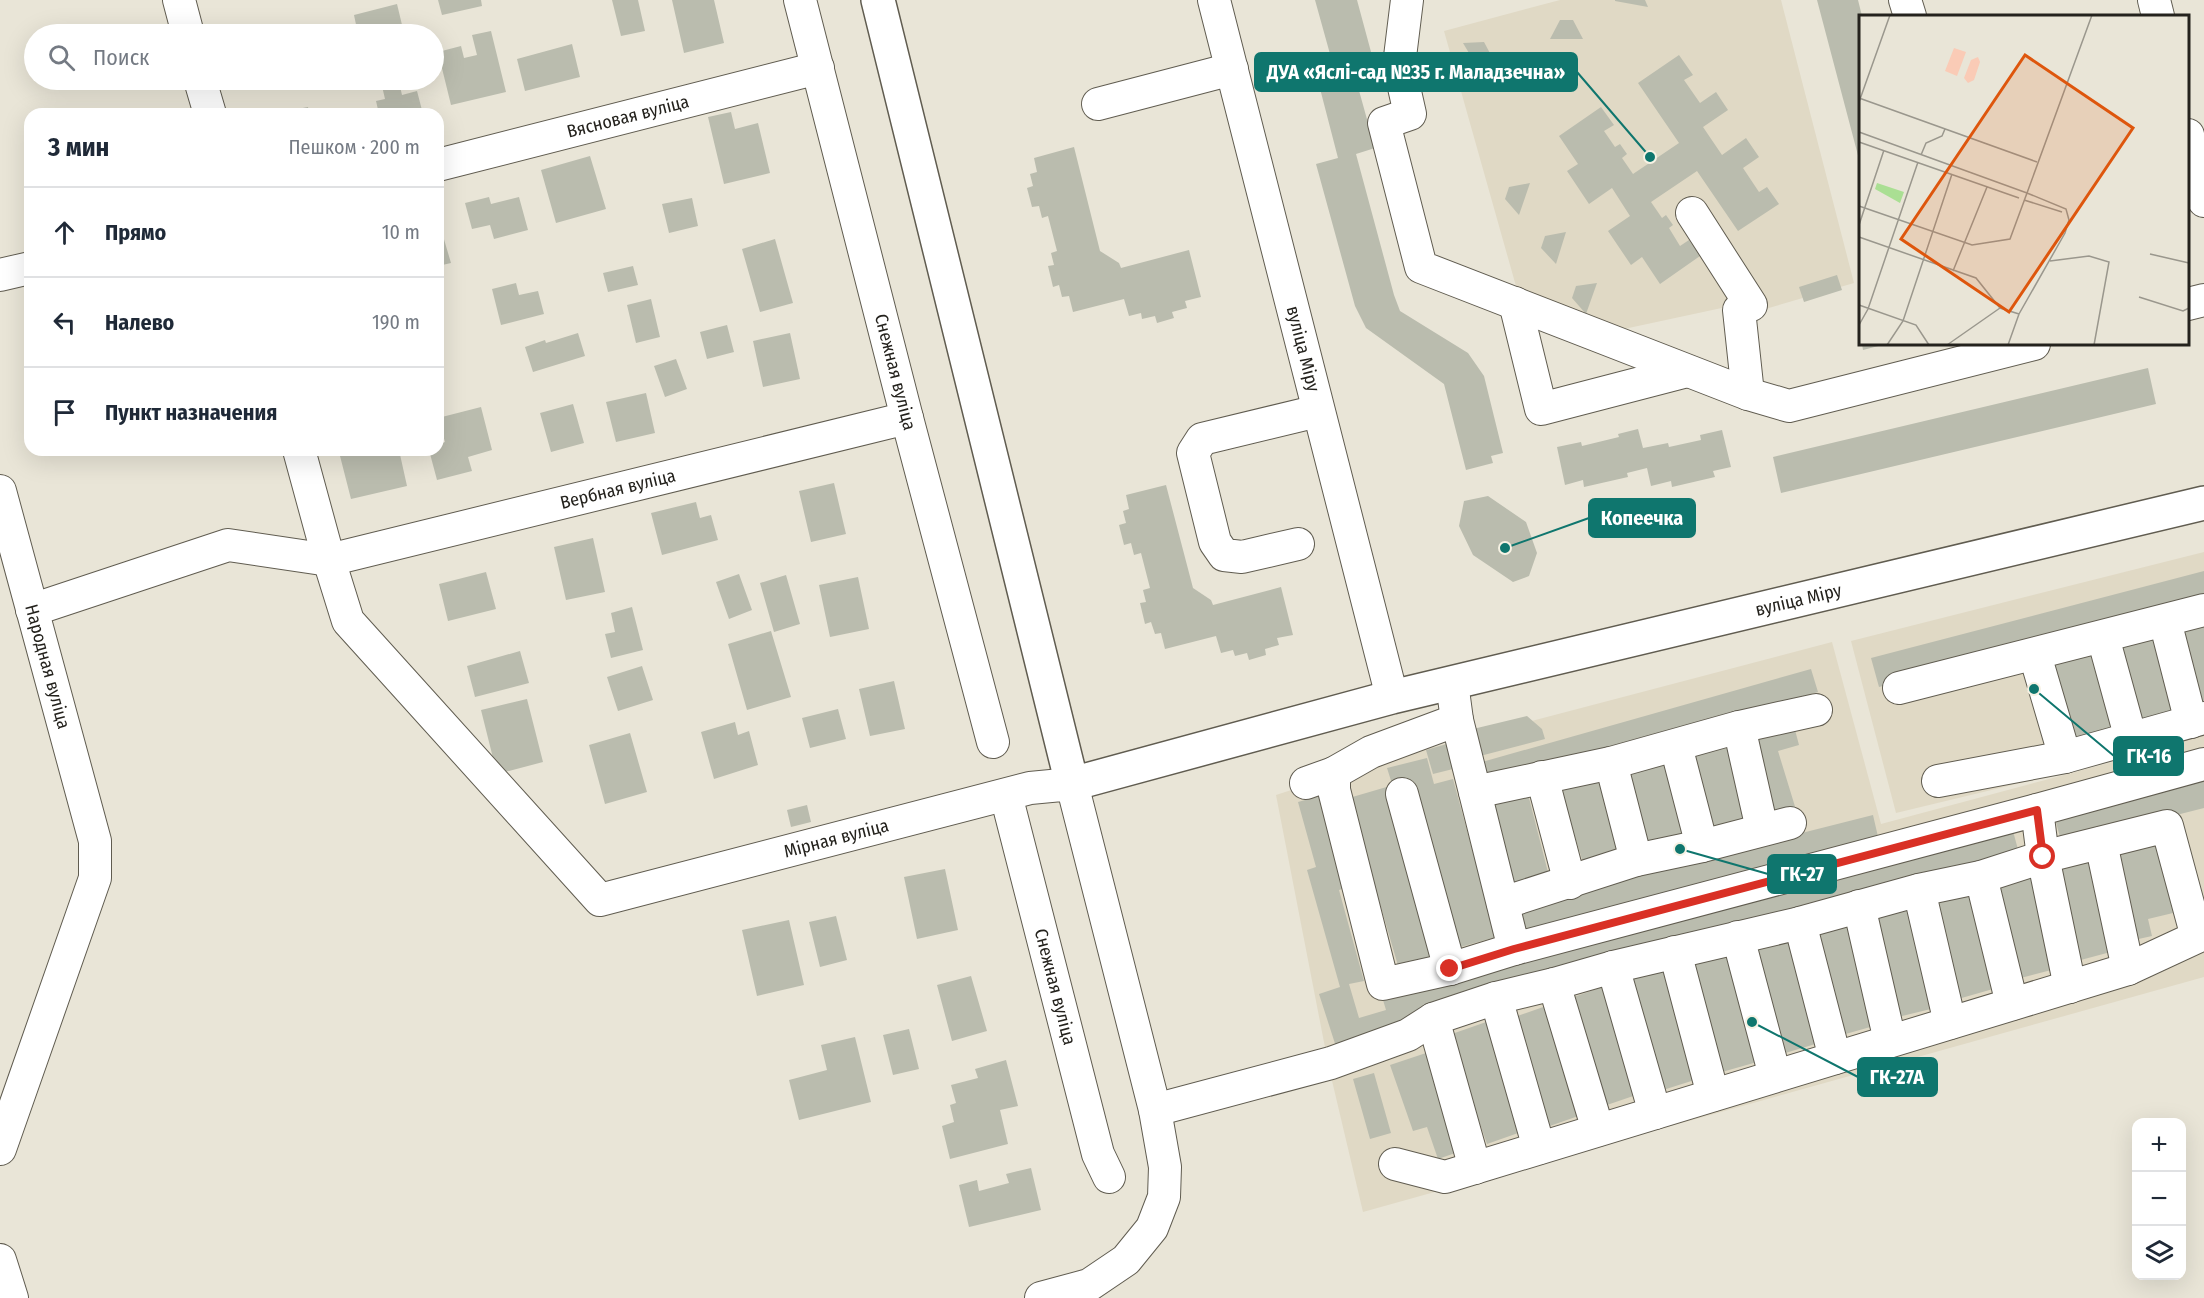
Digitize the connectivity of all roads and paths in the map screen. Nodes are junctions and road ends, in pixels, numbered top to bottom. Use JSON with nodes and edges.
{"nodes":[{"id":1,"x":178,"y":0,"type":"edge"},
{"id":2,"x":800,"y":0,"type":"edge"},
{"id":3,"x":878,"y":0,"type":"edge"},
{"id":4,"x":1215,"y":0,"type":"edge"},
{"id":5,"x":1407,"y":0,"type":"edge"},
{"id":6,"x":1905,"y":0,"type":"edge"},
{"id":7,"x":2154,"y":0,"type":"edge"},
{"id":8,"x":1910,"y":15,"type":"edge"},
{"id":9,"x":2158,"y":15,"type":"edge"},
{"id":10,"x":185,"y":24,"type":"edge"},
{"id":11,"x":818,"y":68,"type":"junction"},
{"id":12,"x":1232,"y":69,"type":"junction"},
{"id":13,"x":203,"y":90,"type":"edge"},
{"id":14,"x":1098,"y":104,"type":"dead end"},
{"id":15,"x":208,"y":108,"type":"edge"},
{"id":16,"x":2189,"y":143,"type":"edge"},
{"id":17,"x":444,"y":163,"type":"edge"},
{"id":18,"x":2204,"y":201,"type":"edge"},
{"id":19,"x":1692,"y":213,"type":"dead end"},
{"id":20,"x":24,"y":269,"type":"edge"},
{"id":21,"x":0,"y":275,"type":"edge"},
{"id":22,"x":2204,"y":300,"type":"edge"},
{"id":23,"x":1515,"y":303,"type":"junction"},
{"id":24,"x":2189,"y":304,"type":"edge"},
{"id":25,"x":2017,"y":346,"type":"edge"},
{"id":26,"x":1687,"y":371,"type":"junction"},
{"id":27,"x":1748,"y":394,"type":"junction"},
{"id":28,"x":1318,"y":411,"type":"junction"},
{"id":29,"x":907,"y":418,"type":"junction"},
{"id":30,"x":301,"y":456,"type":"edge"},
{"id":31,"x":0,"y":491,"type":"edge"},
{"id":32,"x":2204,"y":503,"type":"edge"},
{"id":33,"x":1298,"y":544,"type":"dead end"},
{"id":34,"x":328,"y":560,"type":"junction"},
{"id":35,"x":32,"y":610,"type":"junction"},
{"id":36,"x":2204,"y":610,"type":"edge"},
{"id":37,"x":2165,"y":621,"type":"junction"},
{"id":38,"x":2103,"y":637,"type":"junction"},
{"id":39,"x":2035,"y":654,"type":"junction"},
{"id":40,"x":1452,"y":683,"type":"junction"},
{"id":41,"x":1899,"y":688,"type":"dead end"},
{"id":42,"x":1392,"y":697,"type":"junction"},
{"id":43,"x":1816,"y":710,"type":"dead end"},
{"id":44,"x":1457,"y":720,"type":"junction"},
{"id":45,"x":2197,"y":720,"type":"edge"},
{"id":46,"x":1738,"y":727,"type":"junction"},
{"id":47,"x":2132,"y":739,"type":"junction"},
{"id":48,"x":993,"y":742,"type":"dead end"},
{"id":49,"x":1676,"y":746,"type":"junction"},
{"id":50,"x":2065,"y":757,"type":"junction"},
{"id":51,"x":1611,"y":763,"type":"junction"},
{"id":52,"x":2204,"y":764,"type":"edge"},
{"id":53,"x":1542,"y":777,"type":"junction"},
{"id":54,"x":1938,"y":781,"type":"dead end"},
{"id":55,"x":1072,"y":784,"type":"junction"},
{"id":56,"x":1475,"y":792,"type":"junction"},
{"id":57,"x":1402,"y":794,"type":"dead end"},
{"id":58,"x":1006,"y":795,"type":"junction"},
{"id":59,"x":2037,"y":810,"type":"junction"},
{"id":60,"x":2101,"y":843,"type":"junction"},
{"id":61,"x":1702,"y":846,"type":"junction"},
{"id":62,"x":2043,"y":857,"type":"junction"},
{"id":63,"x":1636,"y":861,"type":"junction"},
{"id":64,"x":1981,"y":877,"type":"junction"},
{"id":65,"x":1570,"y":883,"type":"junction"},
{"id":66,"x":1919,"y":890,"type":"junction"},
{"id":67,"x":1503,"y":903,"type":"junction"},
{"id":68,"x":1859,"y":906,"type":"junction"},
{"id":69,"x":1800,"y":923,"type":"junction"},
{"id":70,"x":1738,"y":937,"type":"junction"},
{"id":71,"x":1514,"y":949,"type":"junction"},
{"id":72,"x":1676,"y":952,"type":"junction"},
{"id":73,"x":1613,"y":967,"type":"junction"},
{"id":74,"x":1450,"y":969,"type":"junction"},
{"id":75,"x":2128,"y":969,"type":"junction"},
{"id":76,"x":1554,"y":984,"type":"junction"},
{"id":77,"x":2070,"y":987,"type":"junction"},
{"id":78,"x":1496,"y":998,"type":"junction"},
{"id":79,"x":2012,"y":1004,"type":"junction"},
{"id":80,"x":1433,"y":1019,"type":"junction"},
{"id":81,"x":1950,"y":1023,"type":"junction"},
{"id":82,"x":1890,"y":1041,"type":"junction"},
{"id":83,"x":1835,"y":1058,"type":"junction"},
{"id":84,"x":1775,"y":1076,"type":"junction"},
{"id":85,"x":1713,"y":1095,"type":"junction"},
{"id":86,"x":1155,"y":1110,"type":"junction"},
{"id":87,"x":1655,"y":1113,"type":"junction"},
{"id":88,"x":1598,"y":1130,"type":"junction"},
{"id":89,"x":1539,"y":1148,"type":"junction"},
{"id":90,"x":0,"y":1149,"type":"edge"},
{"id":91,"x":1395,"y":1164,"type":"dead end"},
{"id":92,"x":1475,"y":1168,"type":"junction"},
{"id":93,"x":1109,"y":1177,"type":"dead end"},
{"id":94,"x":0,"y":1260,"type":"edge"},
{"id":95,"x":12,"y":1298,"type":"edge"},
{"id":96,"x":1041,"y":1298,"type":"edge"}],
"edges":[{"from":1,"to":10,"type":"street"},
{"from":2,"to":11,"type":"street","name":"Снежная вуліца"},
{"from":3,"to":55,"type":"main road"},
{"from":4,"to":12,"type":"street","name":"вуліца Міру"},
{"from":5,"to":23,"type":"street"},
{"from":6,"to":8,"type":"street"},
{"from":7,"to":9,"type":"street"},
{"from":11,"to":17,"type":"street","name":"Вясновая вуліца"},
{"from":11,"to":29,"type":"street","name":"Снежная вуліца"},
{"from":12,"to":14,"type":"street"},
{"from":12,"to":28,"type":"street","name":"вуліца Міру"},
{"from":13,"to":15,"type":"street"},
{"from":16,"to":18,"type":"street"},
{"from":19,"to":27,"type":"street"},
{"from":20,"to":21,"type":"street"},
{"from":22,"to":24,"type":"street"},
{"from":23,"to":26,"type":"street"},
{"from":23,"to":26,"type":"street"},
{"from":25,"to":27,"type":"street"},
{"from":26,"to":27,"type":"street"},
{"from":28,"to":33,"type":"street"},
{"from":28,"to":42,"type":"street","name":"вуліца Міру"},
{"from":29,"to":34,"type":"street","name":"Вербная вуліца"},
{"from":29,"to":48,"type":"street","name":"Снежная вуліца"},
{"from":30,"to":34,"type":"street"},
{"from":31,"to":35,"type":"street","name":"Народная вуліца"},
{"from":32,"to":40,"type":"main road","name":"вуліца Міру"},
{"from":34,"to":35,"type":"street"},
{"from":34,"to":58,"type":"street","name":"Мірная вуліца"},
{"from":35,"to":90,"type":"street","name":"Народная вуліца"},
{"from":36,"to":37,"type":"street"},
{"from":37,"to":38,"type":"street"},
{"from":37,"to":45,"type":"street"},
{"from":38,"to":39,"type":"street"},
{"from":38,"to":47,"type":"street"},
{"from":39,"to":41,"type":"street"},
{"from":39,"to":50,"type":"street"},
{"from":40,"to":42,"type":"main road","name":"вуліца Міру"},
{"from":40,"to":44,"type":"street"},
{"from":42,"to":55,"type":"main road","name":"вуліца Міру"},
{"from":43,"to":46,"type":"street"},
{"from":44,"to":56,"type":"street"},
{"from":44,"to":74,"type":"street"},
{"from":45,"to":47,"type":"street"},
{"from":46,"to":49,"type":"street"},
{"from":46,"to":61,"type":"street"},
{"from":47,"to":50,"type":"street"},
{"from":49,"to":51,"type":"street"},
{"from":49,"to":61,"type":"street"},
{"from":50,"to":54,"type":"street"},
{"from":51,"to":53,"type":"street"},
{"from":51,"to":63,"type":"street"},
{"from":52,"to":59,"type":"street"},
{"from":53,"to":56,"type":"street"},
{"from":53,"to":65,"type":"street"},
{"from":55,"to":58,"type":"street","name":"Мірная вуліца"},
{"from":55,"to":86,"type":"street"},
{"from":56,"to":67,"type":"street"},
{"from":57,"to":74,"type":"street"},
{"from":58,"to":93,"type":"street","name":"Снежная вуліца"},
{"from":59,"to":62,"type":"street"},
{"from":59,"to":71,"type":"street"},
{"from":60,"to":62,"type":"street"},
{"from":60,"to":75,"type":"street"},
{"from":60,"to":75,"type":"street"},
{"from":61,"to":63,"type":"street"},
{"from":62,"to":64,"type":"street"},
{"from":62,"to":77,"type":"street"},
{"from":63,"to":65,"type":"street"},
{"from":64,"to":66,"type":"street"},
{"from":64,"to":79,"type":"street"},
{"from":65,"to":67,"type":"street"},
{"from":66,"to":68,"type":"street"},
{"from":66,"to":81,"type":"street"},
{"from":67,"to":71,"type":"street"},
{"from":68,"to":69,"type":"street"},
{"from":68,"to":82,"type":"street"},
{"from":69,"to":70,"type":"street"},
{"from":69,"to":83,"type":"street"},
{"from":70,"to":72,"type":"street"},
{"from":70,"to":84,"type":"street"},
{"from":71,"to":74,"type":"street"},
{"from":72,"to":73,"type":"street"},
{"from":72,"to":85,"type":"street"},
{"from":73,"to":76,"type":"street"},
{"from":73,"to":87,"type":"street"},
{"from":75,"to":77,"type":"street"},
{"from":76,"to":78,"type":"street"},
{"from":76,"to":88,"type":"street"},
{"from":77,"to":79,"type":"street"},
{"from":78,"to":80,"type":"street"},
{"from":78,"to":89,"type":"street"},
{"from":79,"to":81,"type":"street"},
{"from":80,"to":86,"type":"street"},
{"from":80,"to":92,"type":"street"},
{"from":81,"to":82,"type":"street"},
{"from":82,"to":83,"type":"street"},
{"from":83,"to":84,"type":"street"},
{"from":84,"to":85,"type":"street"},
{"from":85,"to":87,"type":"street"},
{"from":86,"to":96,"type":"street"},
{"from":87,"to":88,"type":"street"},
{"from":88,"to":89,"type":"street"},
{"from":89,"to":92,"type":"street"},
{"from":91,"to":92,"type":"street"},
{"from":94,"to":95,"type":"street"}]}
